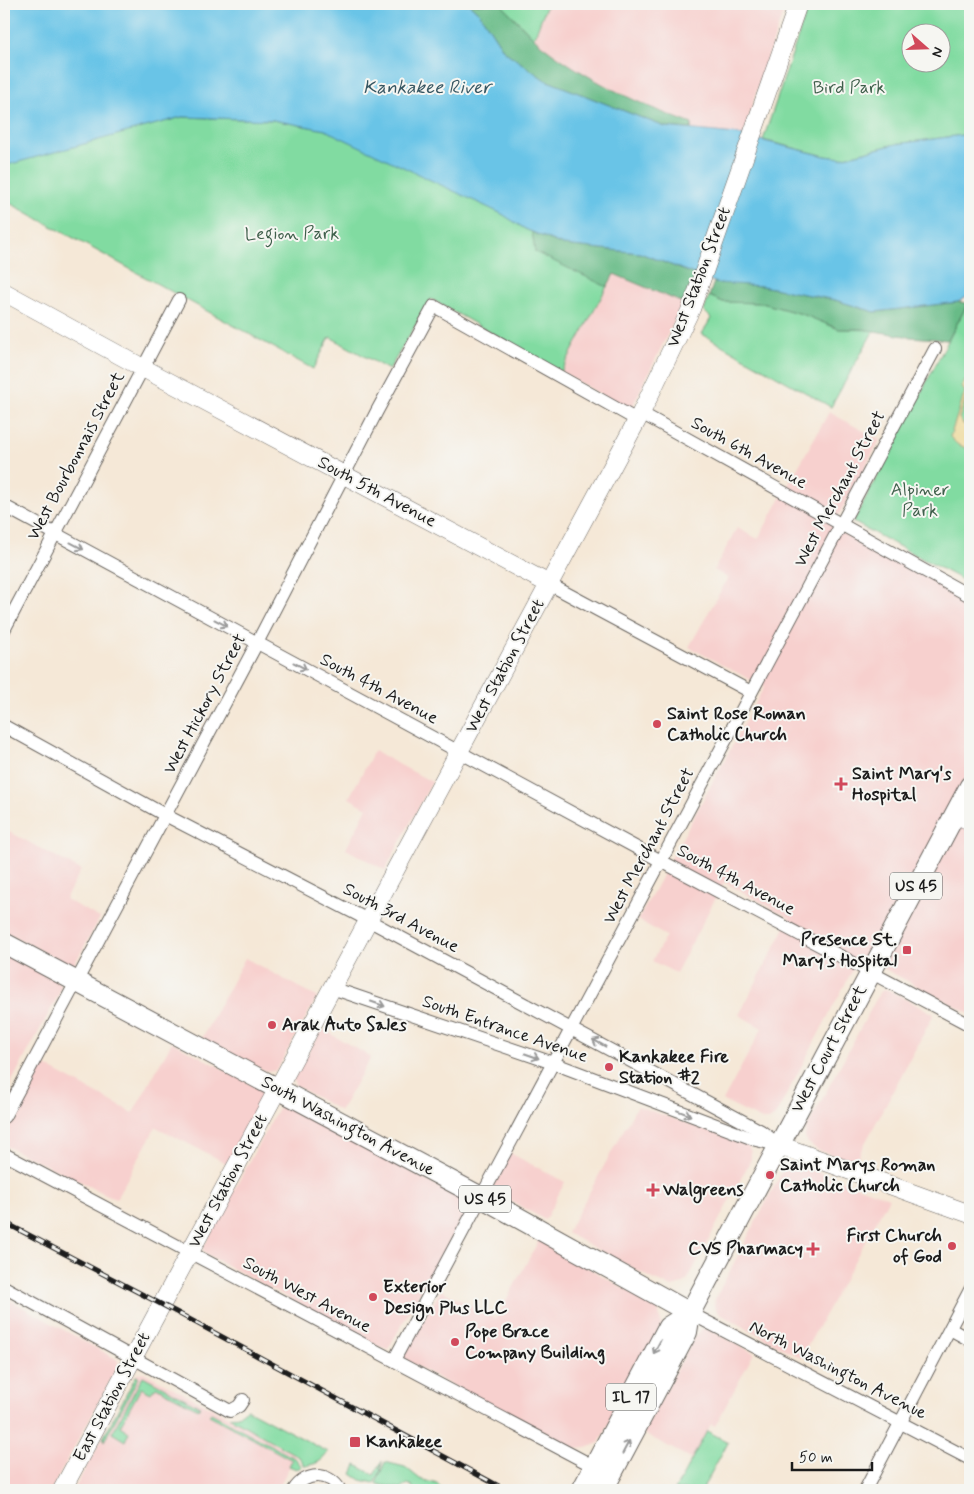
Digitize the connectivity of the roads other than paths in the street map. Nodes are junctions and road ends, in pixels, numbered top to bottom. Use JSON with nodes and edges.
{"nodes":[{"id":1,"x":798,"y":4,"type":"edge"},
{"id":2,"x":4,"y":292,"type":"edge"},
{"id":3,"x":179,"y":300,"type":"dead end"},
{"id":4,"x":434,"y":306,"type":"joint"},
{"id":5,"x":935,"y":349,"type":"dead end"},
{"id":6,"x":142,"y":368,"type":"junction"},
{"id":7,"x":639,"y":417,"type":"junction"},
{"id":8,"x":345,"y":475,"type":"junction"},
{"id":9,"x":4,"y":506,"type":"edge"},
{"id":10,"x":841,"y":524,"type":"junction"},
{"id":11,"x":55,"y":534,"type":"junction"},
{"id":12,"x":550,"y":584,"type":"junction"},
{"id":13,"x":970,"y":596,"type":"edge"},
{"id":14,"x":4,"y":630,"type":"edge"},
{"id":15,"x":257,"y":643,"type":"junction"},
{"id":16,"x":752,"y":692,"type":"junction"},
{"id":17,"x":4,"y":726,"type":"edge"},
{"id":18,"x":459,"y":752,"type":"junction"},
{"id":19,"x":966,"y":806,"type":"edge"},
{"id":20,"x":166,"y":815,"type":"junction"},
{"id":21,"x":661,"y":861,"type":"junction"},
{"id":22,"x":368,"y":920,"type":"junction"},
{"id":23,"x":4,"y":944,"type":"edge"},
{"id":24,"x":871,"y":972,"type":"junction"},
{"id":25,"x":77,"y":982,"type":"junction"},
{"id":26,"x":332,"y":988,"type":"junction"},
{"id":27,"x":970,"y":1025,"type":"edge"},
{"id":28,"x":572,"y":1028,"type":"junction"},
{"id":29,"x":553,"y":1063,"type":"junction"},
{"id":30,"x":278,"y":1089,"type":"junction"},
{"id":31,"x":4,"y":1117,"type":"edge"},
{"id":32,"x":778,"y":1145,"type":"junction"},
{"id":33,"x":4,"y":1154,"type":"edge"},
{"id":34,"x":481,"y":1197,"type":"junction"},
{"id":35,"x":970,"y":1214,"type":"edge"},
{"id":36,"x":189,"y":1252,"type":"junction"},
{"id":37,"x":4,"y":1286,"type":"edge"},
{"id":38,"x":970,"y":1290,"type":"edge"},
{"id":39,"x":162,"y":1305,"type":"joint"},
{"id":40,"x":690,"y":1313,"type":"junction"},
{"id":41,"x":950,"y":1329,"type":"junction"},
{"id":42,"x":970,"y":1340,"type":"edge"},
{"id":43,"x":133,"y":1358,"type":"junction"},
{"id":44,"x":394,"y":1360,"type":"junction"},
{"id":45,"x":243,"y":1400,"type":"dead end"},
{"id":46,"x":901,"y":1423,"type":"junction"},
{"id":47,"x":970,"y":1459,"type":"edge"},
{"id":48,"x":594,"y":1467,"type":"junction"},
{"id":49,"x":62,"y":1490,"type":"edge"},
{"id":50,"x":294,"y":1490,"type":"edge"},
{"id":51,"x":340,"y":1490,"type":"edge"},
{"id":52,"x":582,"y":1490,"type":"edge"},
{"id":53,"x":603,"y":1490,"type":"edge"},
{"id":54,"x":866,"y":1490,"type":"edge"}],
"edges":[{"from":1,"to":7,"type":"main road","name":"West Station Street"},
{"from":2,"to":6,"type":"main road","name":"South 5th Avenue"},
{"from":3,"to":6,"type":"street","name":"West Bourbonnais Street"},
{"from":4,"to":7,"type":"street","name":"South 6th Avenue"},
{"from":4,"to":8,"type":"street","name":"West Hickory Street"},
{"from":5,"to":10,"type":"street","name":"West Merchant Street"},
{"from":6,"to":8,"type":"main road","name":"South 5th Avenue"},
{"from":6,"to":11,"type":"street","name":"West Bourbonnais Street"},
{"from":7,"to":10,"type":"street","name":"South 6th Avenue"},
{"from":7,"to":12,"type":"main road","name":"West Station Street"},
{"from":8,"to":12,"type":"main road","name":"South 5th Avenue"},
{"from":8,"to":15,"type":"street","name":"West Hickory Street"},
{"from":9,"to":11,"type":"street","name":"South 4th Avenue"},
{"from":10,"to":13,"type":"street","name":"South 6th Avenue"},
{"from":10,"to":16,"type":"street","name":"West Merchant Street"},
{"from":11,"to":14,"type":"street","name":"West Bourbonnais Street"},
{"from":11,"to":15,"type":"street","name":"South 4th Avenue","one_way":true},
{"from":12,"to":16,"type":"street","name":"South 5th Avenue"},
{"from":12,"to":18,"type":"main road","name":"West Station Street"},
{"from":15,"to":18,"type":"street","name":"South 4th Avenue","one_way":true},
{"from":15,"to":20,"type":"street","name":"West Hickory Street"},
{"from":16,"to":21,"type":"street","name":"West Merchant Street"},
{"from":17,"to":20,"type":"street","name":"South 3rd Avenue"},
{"from":18,"to":21,"type":"street","name":"South 4th Avenue"},
{"from":18,"to":22,"type":"main road","name":"West Station Street"},
{"from":19,"to":24,"type":"main road","name":"West Court Street","number":"US 45"},
{"from":20,"to":22,"type":"street","name":"South 3rd Avenue"},
{"from":20,"to":25,"type":"street","name":"West Hickory Street"},
{"from":21,"to":24,"type":"street","name":"South 4th Avenue"},
{"from":21,"to":28,"type":"street","name":"West Merchant Street"},
{"from":22,"to":26,"type":"main road","name":"West Station Street"},
{"from":22,"to":28,"type":"street","name":"South 3rd Avenue"},
{"from":23,"to":25,"type":"main road","name":"South Washington Avenue","number":"US 45"},
{"from":24,"to":27,"type":"street","name":"South 4th Avenue"},
{"from":24,"to":32,"type":"main road","name":"West Court Street","number":"US 45"},
{"from":25,"to":30,"type":"main road","name":"South Washington Avenue","number":"US 45"},
{"from":25,"to":31,"type":"street","name":"West Hickory Street"},
{"from":26,"to":29,"type":"street","name":"South Entrance Avenue","one_way":true},
{"from":26,"to":30,"type":"main road","name":"West Station Street"},
{"from":28,"to":29,"type":"street","name":"West Merchant Street"},
{"from":32,"to":28,"type":"street","name":"South 3rd Avenue","one_way":true},
{"from":29,"to":32,"type":"street","name":"South Entrance Avenue","one_way":true},
{"from":29,"to":34,"type":"street","name":"West Merchant Street"},
{"from":30,"to":34,"type":"main road","name":"South Washington Avenue","number":"US 45"},
{"from":30,"to":36,"type":"main road","name":"West Station Street"},
{"from":32,"to":35,"type":"main road"},
{"from":32,"to":40,"type":"main road","name":"West Court Street","number":"US 45"},
{"from":33,"to":36,"type":"street","name":"South West Avenue"},
{"from":34,"to":40,"type":"main road","name":"South Washington Avenue","number":"US 45"},
{"from":34,"to":44,"type":"street","name":"West Merchant Street"},
{"from":36,"to":39,"type":"main road","name":"West Station Street"},
{"from":36,"to":44,"type":"street","name":"South West Avenue"},
{"from":37,"to":43,"type":"street"},
{"from":38,"to":41,"type":"street"},
{"from":39,"to":43,"type":"main road","name":"East Station Street"},
{"from":40,"to":46,"type":"street","name":"North Washington Avenue"},
{"from":40,"to":48,"type":"main road","name":"West Court Street","number":"IL 17","one_way":true},
{"from":53,"to":40,"type":"main road","name":"West Court Street","number":"IL 17","one_way":true},
{"from":41,"to":42,"type":"street"},
{"from":41,"to":46,"type":"street"},
{"from":43,"to":45,"type":"street"},
{"from":43,"to":49,"type":"main road","name":"East Station Street"},
{"from":44,"to":48,"type":"street","name":"South West Avenue"},
{"from":46,"to":47,"type":"street","name":"North Washington Avenue"},
{"from":46,"to":54,"type":"street"},
{"from":48,"to":52,"type":"main road","name":"West Court Street","number":"IL 17"},
{"from":50,"to":51,"type":"street"}]}
